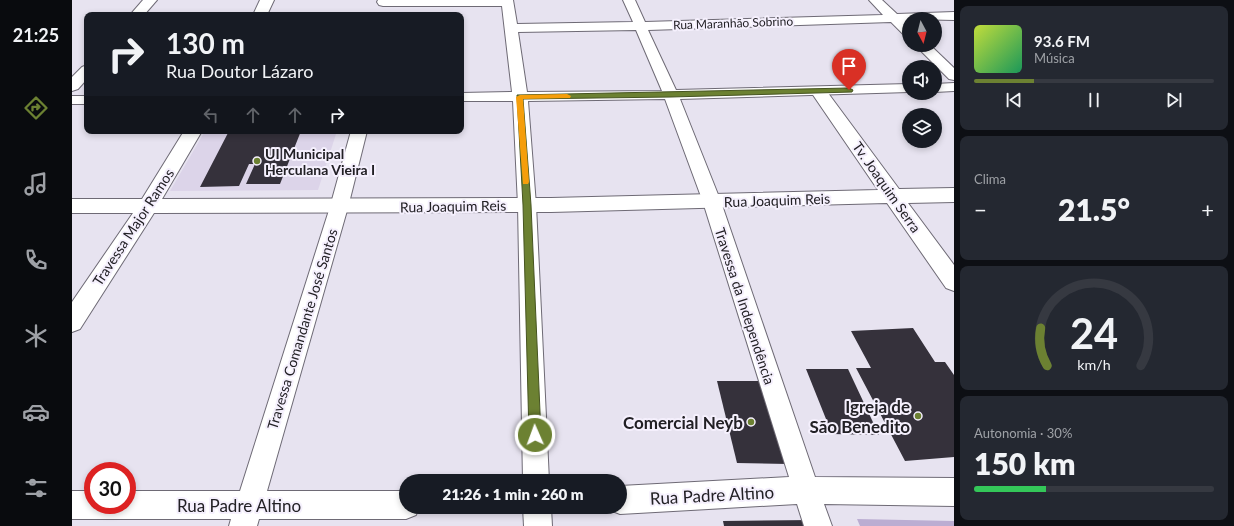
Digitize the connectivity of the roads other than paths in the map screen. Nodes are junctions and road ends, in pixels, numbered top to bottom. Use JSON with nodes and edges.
{"nodes":[{"id":1,"x":150,"y":0,"type":"edge"},
{"id":2,"x":267,"y":0,"type":"edge"},
{"id":3,"x":630,"y":0,"type":"edge"},
{"id":4,"x":875,"y":0,"type":"edge"},
{"id":5,"x":384,"y":1,"type":"edge"},
{"id":6,"x":507,"y":1,"type":"edge"},
{"id":7,"x":140,"y":12,"type":"edge"},
{"id":8,"x":261,"y":12,"type":"edge"},
{"id":9,"x":382,"y":12,"type":"edge"},
{"id":10,"x":954,"y":16,"type":"edge"},
{"id":11,"x":895,"y":18,"type":"junction"},
{"id":12,"x":902,"y":25,"type":"edge"},
{"id":13,"x":641,"y":26,"type":"junction"},
{"id":14,"x":511,"y":28,"type":"junction"},
{"id":15,"x":929,"y":52,"type":"edge"},
{"id":16,"x":84,"y":73,"type":"edge"},
{"id":17,"x":954,"y":76,"type":"edge"},
{"id":18,"x":72,"y":86,"type":"edge"},
{"id":19,"x":954,"y":87,"type":"edge"},
{"id":20,"x":902,"y":88,"type":"edge"},
{"id":21,"x":942,"y":88,"type":"edge"},
{"id":22,"x":820,"y":92,"type":"junction"},
{"id":23,"x":671,"y":95,"type":"junction"},
{"id":24,"x":464,"y":97,"type":"edge"},
{"id":25,"x":520,"y":97,"type":"junction"},
{"id":26,"x":72,"y":100,"type":"edge"},
{"id":27,"x":84,"y":100,"type":"edge"},
{"id":28,"x":191,"y":134,"type":"edge"},
{"id":29,"x":358,"y":134,"type":"edge"},
{"id":30,"x":894,"y":195,"type":"junction"},
{"id":31,"x":954,"y":195,"type":"edge"},
{"id":32,"x":712,"y":202,"type":"junction"},
{"id":33,"x":527,"y":205,"type":"junction"},
{"id":34,"x":72,"y":206,"type":"edge"},
{"id":35,"x":148,"y":206,"type":"junction"},
{"id":36,"x":339,"y":207,"type":"junction"},
{"id":37,"x":954,"y":282,"type":"edge"},
{"id":38,"x":72,"y":322,"type":"edge"},
{"id":39,"x":536,"y":474,"type":"edge"},
{"id":40,"x":805,"y":490,"type":"junction"},
{"id":41,"x":954,"y":492,"type":"edge"},
{"id":42,"x":627,"y":500,"type":"edge"},
{"id":43,"x":72,"y":505,"type":"edge"},
{"id":44,"x":399,"y":505,"type":"edge"},
{"id":45,"x":537,"y":514,"type":"edge"},
{"id":46,"x":246,"y":516,"type":"edge"},
{"id":47,"x":538,"y":526,"type":"edge"},
{"id":48,"x":818,"y":526,"type":"edge"}],
"edges":[{"from":1,"to":7,"type":"street"},
{"from":2,"to":8,"type":"street"},
{"from":3,"to":13,"type":"street","name":"Travessa da Independência"},
{"from":4,"to":11,"type":"street"},
{"from":5,"to":6,"type":"street"},
{"from":5,"to":9,"type":"street"},
{"from":6,"to":14,"type":"street"},
{"from":10,"to":11,"type":"street","name":"Rua Maranhão Sobrino"},
{"from":11,"to":12,"type":"street"},
{"from":11,"to":13,"type":"street","name":"Rua Maranhão Sobrino"},
{"from":13,"to":14,"type":"street","name":"Rua Maranhão Sobrino"},
{"from":13,"to":23,"type":"street","name":"Travessa da Independência"},
{"from":14,"to":25,"type":"street"},
{"from":15,"to":17,"type":"street"},
{"from":16,"to":18,"type":"street"},
{"from":19,"to":21,"type":"street"},
{"from":20,"to":22,"type":"street"},
{"from":22,"to":23,"type":"street"},
{"from":22,"to":30,"type":"street","name":"Tv. Joaquim Serra"},
{"from":23,"to":25,"type":"street"},
{"from":23,"to":32,"type":"street","name":"Travessa da Independência"},
{"from":24,"to":25,"type":"street"},
{"from":25,"to":33,"type":"street"},
{"from":26,"to":27,"type":"street"},
{"from":28,"to":35,"type":"street","name":"Travessa Major Ramos"},
{"from":29,"to":36,"type":"street","name":"Travessa Comandante José Santos"},
{"from":30,"to":31,"type":"street","name":"Rua Joaquim Reis"},
{"from":30,"to":32,"type":"street","name":"Rua Joaquim Reis"},
{"from":30,"to":37,"type":"street","name":"Tv. Joaquim Serra"},
{"from":32,"to":33,"type":"street","name":"Rua Joaquim Reis"},
{"from":32,"to":40,"type":"street","name":"Travessa da Independência"},
{"from":33,"to":36,"type":"street","name":"Rua Joaquim Reis"},
{"from":33,"to":39,"type":"street"},
{"from":34,"to":35,"type":"street","name":"Rua Joaquim Reis"},
{"from":35,"to":36,"type":"street","name":"Rua Joaquim Reis"},
{"from":35,"to":38,"type":"street","name":"Travessa Major Ramos"},
{"from":36,"to":46,"type":"street","name":"Travessa Comandante José Santos"},
{"from":40,"to":41,"type":"street","name":"Rua Padre Altino"},
{"from":40,"to":42,"type":"street","name":"Rua Padre Altino"},
{"from":40,"to":48,"type":"street","name":"Travessa da Independência"},
{"from":43,"to":46,"type":"street","name":"Rua Padre Altino"},
{"from":44,"to":46,"type":"street","name":"Rua Padre Altino"},
{"from":45,"to":47,"type":"street"}]}
